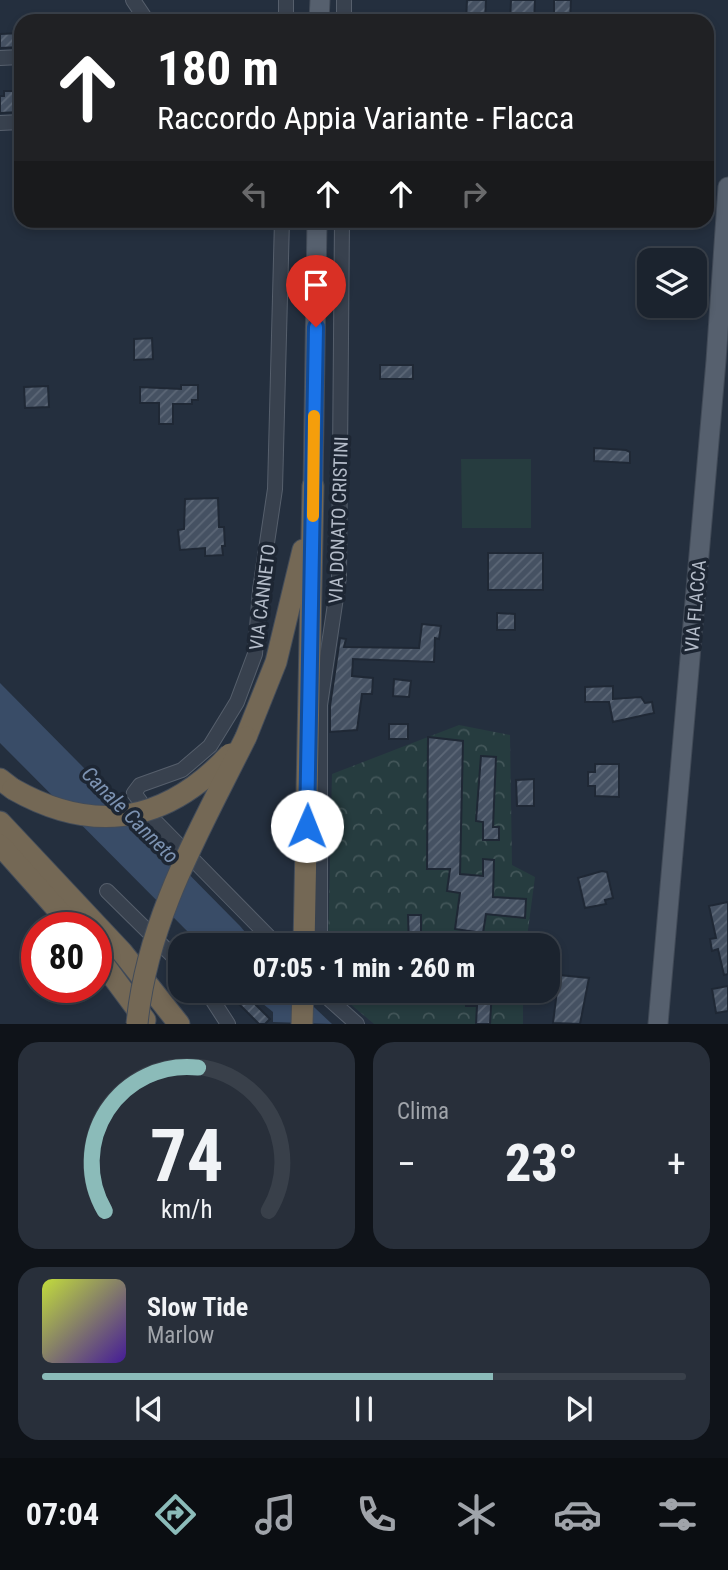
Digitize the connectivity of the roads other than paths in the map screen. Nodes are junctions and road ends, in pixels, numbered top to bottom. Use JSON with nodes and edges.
{"nodes":[{"id":1,"x":728,"y":187,"type":"edge"},
{"id":2,"x":282,"y":228,"type":"edge"},
{"id":3,"x":317,"y":228,"type":"edge"},
{"id":4,"x":342,"y":228,"type":"edge"},
{"id":5,"x":313,"y":486,"type":"joint"},
{"id":6,"x":302,"y":606,"type":"junction"},
{"id":7,"x":246,"y":737,"type":"junction"},
{"id":8,"x":7,"y":784,"type":"edge"},
{"id":9,"x":0,"y":822,"type":"edge"},
{"id":10,"x":0,"y":845,"type":"edge"},
{"id":11,"x":107,"y":891,"type":"dead end"},
{"id":12,"x":60,"y":912,"type":"edge"},
{"id":13,"x":265,"y":933,"type":"edge"},
{"id":14,"x":304,"y":933,"type":"edge"},
{"id":15,"x":320,"y":933,"type":"edge"},
{"id":16,"x":168,"y":951,"type":"edge"},
{"id":17,"x":112,"y":976,"type":"edge"},
{"id":18,"x":214,"y":1003,"type":"edge"},
{"id":19,"x":303,"y":1003,"type":"edge"},
{"id":20,"x":333,"y":1003,"type":"edge"},
{"id":21,"x":137,"y":1024,"type":"edge"},
{"id":22,"x":147,"y":1024,"type":"edge"},
{"id":23,"x":179,"y":1024,"type":"edge"},
{"id":24,"x":228,"y":1024,"type":"edge"},
{"id":25,"x":302,"y":1024,"type":"edge"},
{"id":26,"x":357,"y":1024,"type":"edge"},
{"id":27,"x":658,"y":1024,"type":"edge"}],
"edges":[{"from":1,"to":27,"type":"main road","name":"VIA FLACCA"},
{"from":2,"to":13,"type":"street","name":"VIA CANNETO"},
{"from":3,"to":5,"type":"main road"},
{"from":4,"to":15,"type":"street","name":"VIA DONATO CRISTINI"},
{"from":5,"to":6,"type":"highway"},
{"from":6,"to":7,"type":"highway"},
{"from":6,"to":14,"type":"highway"},
{"from":7,"to":8,"type":"highway","bridge":true},
{"from":7,"to":21,"type":"highway","bridge":true},
{"from":9,"to":23,"type":"highway"},
{"from":10,"to":12,"type":"highway"},
{"from":11,"to":16,"type":"street"},
{"from":17,"to":22,"type":"highway"},
{"from":18,"to":24,"type":"street"},
{"from":19,"to":25,"type":"highway"},
{"from":20,"to":26,"type":"street"}]}
